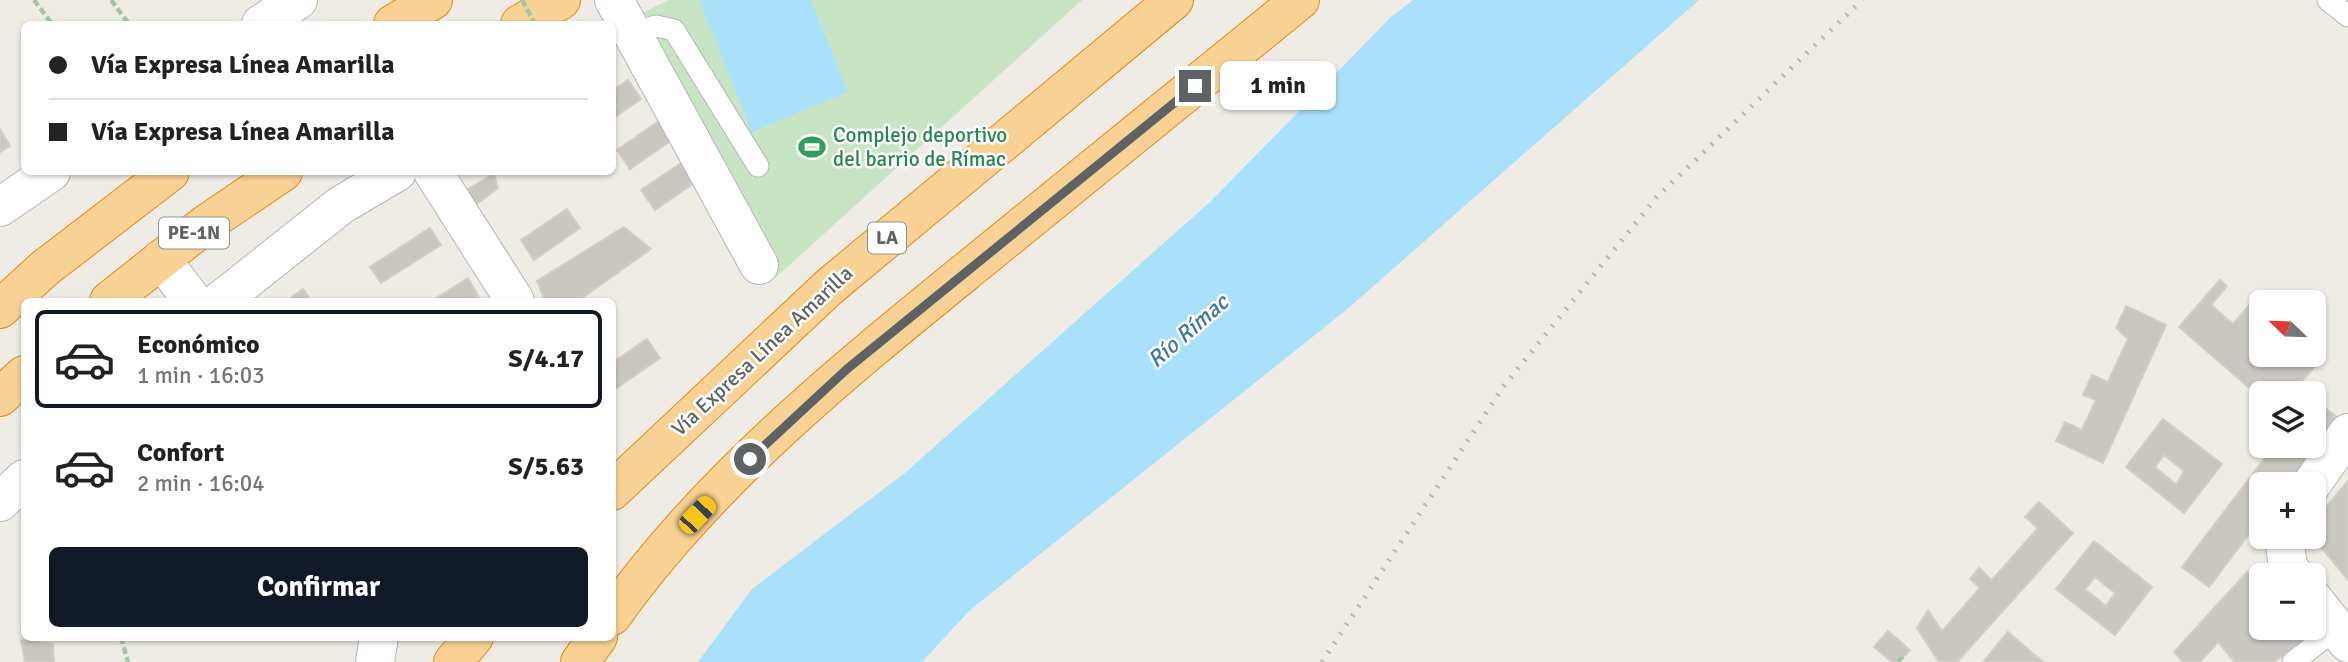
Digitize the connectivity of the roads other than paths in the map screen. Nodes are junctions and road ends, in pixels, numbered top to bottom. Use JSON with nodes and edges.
{"nodes":[{"id":1,"x":298,"y":0,"type":"edge"},
{"id":2,"x":433,"y":0,"type":"edge"},
{"id":3,"x":561,"y":0,"type":"edge"},
{"id":4,"x":614,"y":0,"type":"edge"},
{"id":5,"x":1174,"y":0,"type":"edge"},
{"id":6,"x":1300,"y":0,"type":"edge"},
{"id":7,"x":2328,"y":0,"type":"edge"},
{"id":8,"x":2348,"y":16,"type":"edge"},
{"id":9,"x":266,"y":21,"type":"edge"},
{"id":10,"x":398,"y":21,"type":"edge"},
{"id":11,"x":525,"y":21,"type":"edge"},
{"id":12,"x":633,"y":34,"type":"junction"},
{"id":13,"x":758,"y":166,"type":"dead end"},
{"id":14,"x":47,"y":175,"type":"edge"},
{"id":15,"x":166,"y":175,"type":"edge"},
{"id":16,"x":279,"y":175,"type":"edge"},
{"id":17,"x":392,"y":175,"type":"edge"},
{"id":18,"x":435,"y":175,"type":"edge"},
{"id":19,"x":0,"y":207,"type":"edge"},
{"id":20,"x":161,"y":259,"type":"junction"},
{"id":21,"x":759,"y":265,"type":"dead end"},
{"id":22,"x":45,"y":268,"type":"junction"},
{"id":23,"x":0,"y":285,"type":"edge"},
{"id":24,"x":113,"y":298,"type":"edge"},
{"id":25,"x":191,"y":298,"type":"edge"},
{"id":26,"x":224,"y":298,"type":"edge"},
{"id":27,"x":513,"y":298,"type":"edge"},
{"id":28,"x":0,"y":309,"type":"edge"},
{"id":29,"x":21,"y":378,"type":"edge"},
{"id":30,"x":0,"y":397,"type":"edge"},
{"id":31,"x":2348,"y":433,"type":"edge"},
{"id":32,"x":2320,"y":472,"type":"edge"},
{"id":33,"x":21,"y":482,"type":"edge"},
{"id":34,"x":616,"y":487,"type":"edge"},
{"id":35,"x":0,"y":502,"type":"edge"},
{"id":36,"x":616,"y":610,"type":"edge"},
{"id":37,"x":2333,"y":624,"type":"edge"},
{"id":38,"x":378,"y":641,"type":"edge"},
{"id":39,"x":471,"y":641,"type":"edge"},
{"id":40,"x":595,"y":641,"type":"edge"},
{"id":41,"x":375,"y":662,"type":"edge"},
{"id":42,"x":453,"y":662,"type":"edge"},
{"id":43,"x":580,"y":662,"type":"edge"},
{"id":44,"x":2293,"y":662,"type":"edge"}],
"edges":[{"from":1,"to":9,"type":"street"},
{"from":2,"to":10,"type":"highway"},
{"from":3,"to":11,"type":"highway"},
{"from":4,"to":12,"type":"street"},
{"from":5,"to":34,"type":"highway","name":"Vía Expresa Línea Amarilla","number":"LA"},
{"from":6,"to":36,"type":"highway"},
{"from":7,"to":8,"type":"lane"},
{"from":12,"to":13,"type":"lane"},
{"from":12,"to":21,"type":"street"},
{"from":14,"to":19,"type":"street"},
{"from":15,"to":22,"type":"highway","number":"PE-1N"},
{"from":16,"to":20,"type":"highway","number":"PE-1N"},
{"from":17,"to":26,"type":"street"},
{"from":18,"to":27,"type":"street"},
{"from":20,"to":24,"type":"highway","number":"PE-1N"},
{"from":20,"to":25,"type":"street"},
{"from":22,"to":23,"type":"highway"},
{"from":22,"to":28,"type":"highway","number":"PE-1N"},
{"from":29,"to":30,"type":"highway"},
{"from":31,"to":32,"type":"street"},
{"from":33,"to":35,"type":"street"},
{"from":37,"to":44,"type":"lane"},
{"from":38,"to":41,"type":"street"},
{"from":39,"to":42,"type":"highway"},
{"from":40,"to":43,"type":"highway"}]}
